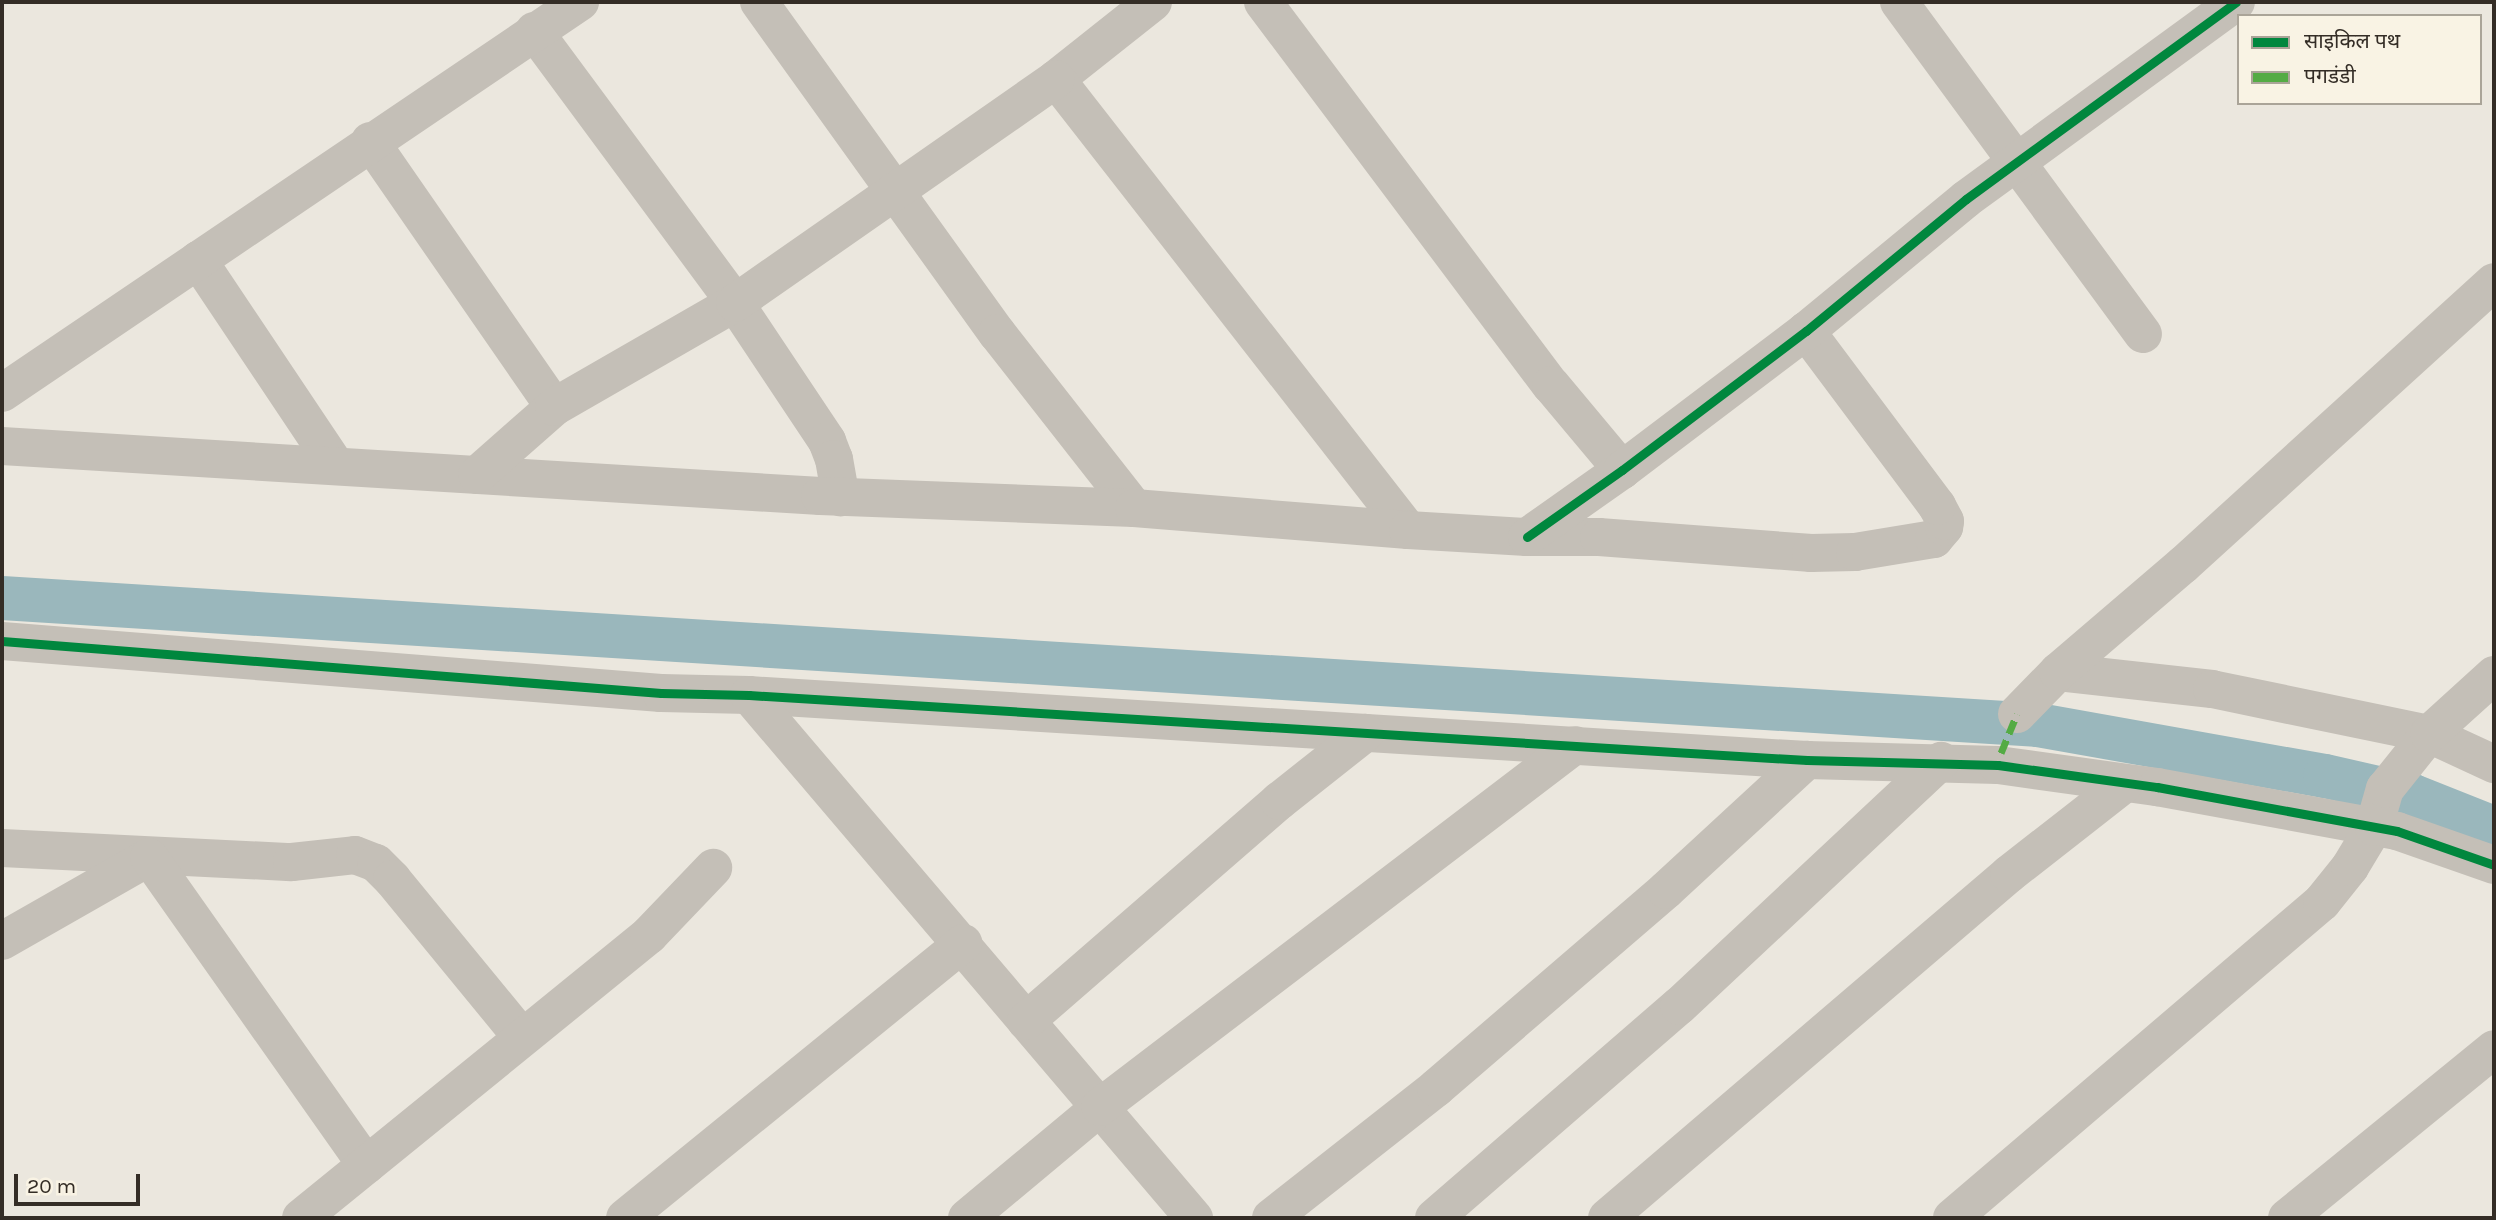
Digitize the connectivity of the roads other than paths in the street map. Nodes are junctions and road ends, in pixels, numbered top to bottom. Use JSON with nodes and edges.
{"nodes":[{"id":1,"x":580,"y":2,"type":"edge"},
{"id":2,"x":759,"y":2,"type":"edge"},
{"id":3,"x":1153,"y":2,"type":"edge"},
{"id":4,"x":1263,"y":2,"type":"edge"},
{"id":5,"x":1899,"y":2,"type":"edge"},
{"id":6,"x":2236,"y":2,"type":"edge"},
{"id":7,"x":534,"y":31,"type":"junction"},
{"id":8,"x":1056,"y":79,"type":"junction"},
{"id":9,"x":370,"y":141,"type":"junction"},
{"id":10,"x":2016,"y":162,"type":"junction"},
{"id":11,"x":894,"y":193,"type":"junction"},
{"id":12,"x":198,"y":260,"type":"junction"},
{"id":13,"x":2494,"y":282,"type":"edge"},
{"id":14,"x":736,"y":303,"type":"junction"},
{"id":15,"x":1806,"y":331,"type":"junction"},
{"id":16,"x":2143,"y":334,"type":"dead end"},
{"id":17,"x":2,"y":393,"type":"edge"},
{"id":18,"x":554,"y":407,"type":"junction"},
{"id":19,"x":2,"y":446,"type":"edge"},
{"id":20,"x":336,"y":466,"type":"junction"},
{"id":21,"x":1622,"y":470,"type":"junction"},
{"id":22,"x":477,"y":475,"type":"junction"},
{"id":23,"x":841,"y":497,"type":"junction"},
{"id":24,"x":1134,"y":508,"type":"junction"},
{"id":25,"x":1408,"y":530,"type":"junction"},
{"id":26,"x":1527,"y":537,"type":"junction"},
{"id":27,"x":2,"y":641,"type":"edge"},
{"id":28,"x":2058,"y":672,"type":"junction"},
{"id":29,"x":2494,"y":675,"type":"edge"},
{"id":30,"x":748,"y":695,"type":"junction"},
{"id":31,"x":2017,"y":714,"type":"dead end"},
{"id":32,"x":1365,"y":733,"type":"junction"},
{"id":33,"x":2429,"y":734,"type":"junction"},
{"id":34,"x":1576,"y":746,"type":"junction"},
{"id":35,"x":1807,"y":760,"type":"junction"},
{"id":36,"x":1941,"y":761,"type":"junction"},
{"id":37,"x":2494,"y":764,"type":"edge"},
{"id":38,"x":2124,"y":785,"type":"junction"},
{"id":39,"x":2374,"y":827,"type":"junction"},
{"id":40,"x":2,"y":849,"type":"edge"},
{"id":41,"x":149,"y":857,"type":"junction"},
{"id":42,"x":2494,"y":865,"type":"edge"},
{"id":43,"x":713,"y":868,"type":"dead end"},
{"id":44,"x":2,"y":941,"type":"edge"},
{"id":45,"x":963,"y":943,"type":"junction"},
{"id":46,"x":1026,"y":1021,"type":"junction"},
{"id":47,"x":522,"y":1037,"type":"junction"},
{"id":48,"x":2494,"y":1049,"type":"edge"},
{"id":49,"x":1100,"y":1107,"type":"junction"},
{"id":50,"x":366,"y":1165,"type":"junction"},
{"id":51,"x":2305,"y":1213,"type":"edge"},
{"id":52,"x":301,"y":1218,"type":"edge"},
{"id":53,"x":625,"y":1218,"type":"edge"},
{"id":54,"x":967,"y":1218,"type":"edge"},
{"id":55,"x":1194,"y":1218,"type":"edge"},
{"id":56,"x":1271,"y":1218,"type":"edge"},
{"id":57,"x":1434,"y":1218,"type":"edge"},
{"id":58,"x":1607,"y":1218,"type":"edge"},
{"id":59,"x":1952,"y":1218,"type":"edge"}],
"edges":[{"from":1,"to":7,"type":"street"},
{"from":2,"to":11,"type":"street"},
{"from":3,"to":8,"type":"street"},
{"from":4,"to":21,"type":"street"},
{"from":5,"to":10,"type":"street"},
{"from":6,"to":10,"type":"street"},
{"from":7,"to":9,"type":"street"},
{"from":7,"to":14,"type":"street"},
{"from":8,"to":11,"type":"street"},
{"from":8,"to":25,"type":"street"},
{"from":9,"to":12,"type":"street"},
{"from":9,"to":18,"type":"street"},
{"from":10,"to":15,"type":"street"},
{"from":10,"to":16,"type":"street"},
{"from":11,"to":14,"type":"street"},
{"from":11,"to":24,"type":"street"},
{"from":12,"to":17,"type":"street"},
{"from":12,"to":20,"type":"street"},
{"from":13,"to":28,"type":"street"},
{"from":14,"to":18,"type":"street"},
{"from":14,"to":23,"type":"street"},
{"from":15,"to":21,"type":"street"},
{"from":15,"to":26,"type":"street"},
{"from":18,"to":22,"type":"street"},
{"from":19,"to":20,"type":"street"},
{"from":20,"to":22,"type":"street"},
{"from":21,"to":26,"type":"street"},
{"from":22,"to":23,"type":"street"},
{"from":23,"to":24,"type":"street"},
{"from":24,"to":25,"type":"street"},
{"from":25,"to":26,"type":"street"},
{"from":27,"to":30,"type":"street"},
{"from":28,"to":31,"type":"street"},
{"from":28,"to":33,"type":"street"},
{"from":29,"to":33,"type":"street"},
{"from":30,"to":32,"type":"street"},
{"from":30,"to":45,"type":"street"},
{"from":32,"to":34,"type":"street"},
{"from":32,"to":46,"type":"street"},
{"from":33,"to":37,"type":"street"},
{"from":33,"to":39,"type":"street"},
{"from":34,"to":35,"type":"street"},
{"from":34,"to":49,"type":"street"},
{"from":35,"to":36,"type":"street"},
{"from":35,"to":56,"type":"street"},
{"from":36,"to":38,"type":"street"},
{"from":36,"to":57,"type":"street"},
{"from":38,"to":39,"type":"street"},
{"from":38,"to":58,"type":"street"},
{"from":39,"to":42,"type":"street"},
{"from":39,"to":59,"type":"street"},
{"from":40,"to":41,"type":"street"},
{"from":41,"to":44,"type":"street"},
{"from":41,"to":47,"type":"street"},
{"from":41,"to":50,"type":"street"},
{"from":43,"to":47,"type":"street"},
{"from":45,"to":46,"type":"street"},
{"from":45,"to":53,"type":"street"},
{"from":46,"to":49,"type":"street"},
{"from":47,"to":50,"type":"street"},
{"from":48,"to":51,"type":"street"},
{"from":49,"to":54,"type":"street"},
{"from":49,"to":55,"type":"street"},
{"from":50,"to":52,"type":"street"}]}
